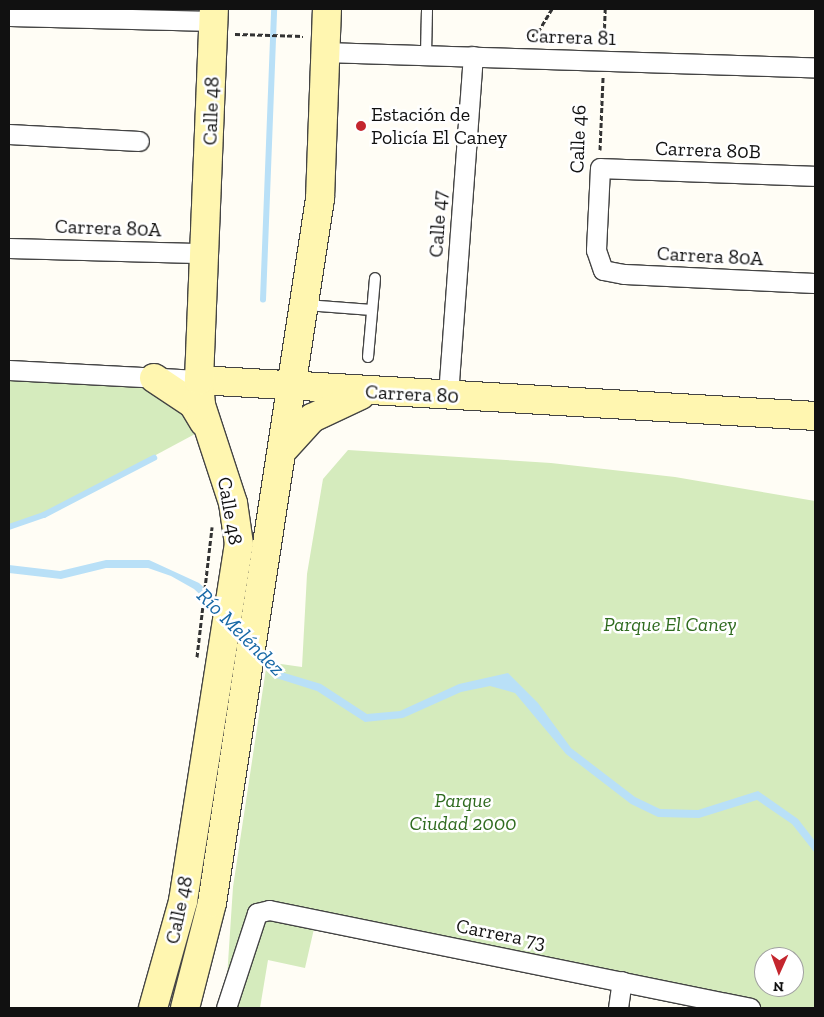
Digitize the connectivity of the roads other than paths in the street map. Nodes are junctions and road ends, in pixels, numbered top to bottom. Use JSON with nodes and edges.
{"nodes":[{"id":1,"x":327,"y":9,"type":"edge"},
{"id":2,"x":427,"y":9,"type":"edge"},
{"id":3,"x":9,"y":16,"type":"edge"},
{"id":4,"x":221,"y":21,"type":"edge"},
{"id":5,"x":316,"y":44,"type":"junction"},
{"id":6,"x":426,"y":54,"type":"junction"},
{"id":7,"x":473,"y":56,"type":"junction"},
{"id":8,"x":815,"y":68,"type":"edge"},
{"id":9,"x":9,"y":134,"type":"edge"},
{"id":10,"x":139,"y":141,"type":"dead end"},
{"id":11,"x":600,"y":168,"type":"joint"},
{"id":12,"x":815,"y":176,"type":"edge"},
{"id":13,"x":9,"y":248,"type":"edge"},
{"id":14,"x":206,"y":253,"type":"junction"},
{"id":15,"x":603,"y":270,"type":"joint"},
{"id":16,"x":375,"y":278,"type":"dead end"},
{"id":17,"x":815,"y":283,"type":"edge"},
{"id":18,"x":304,"y":305,"type":"junction"},
{"id":19,"x":372,"y":310,"type":"junction"},
{"id":20,"x":368,"y":357,"type":"dead end"},
{"id":21,"x":9,"y":370,"type":"edge"},
{"id":22,"x":154,"y":378,"type":"junction"},
{"id":23,"x":199,"y":380,"type":"junction"},
{"id":24,"x":291,"y":386,"type":"junction"},
{"id":25,"x":372,"y":393,"type":"junction"},
{"id":26,"x":448,"y":395,"type":"junction"},
{"id":27,"x":815,"y":416,"type":"edge"},
{"id":28,"x":208,"y":427,"type":"junction"},
{"id":29,"x":281,"y":452,"type":"junction"},
{"id":30,"x":622,"y":981,"type":"junction"},
{"id":31,"x":740,"y":1007,"type":"edge"},
{"id":32,"x":153,"y":1008,"type":"edge"},
{"id":33,"x":185,"y":1008,"type":"edge"},
{"id":34,"x":226,"y":1008,"type":"edge"},
{"id":35,"x":618,"y":1008,"type":"edge"}],
"edges":[{"from":1,"to":5,"type":"main road","name":"Calle 48"},
{"from":2,"to":6,"type":"lane"},
{"from":3,"to":4,"type":"street"},
{"from":4,"to":14,"type":"main road","name":"Calle 48"},
{"from":5,"to":6,"type":"street","name":"Carrera 81"},
{"from":5,"to":18,"type":"main road","name":"Calle 48"},
{"from":6,"to":7,"type":"street","name":"Carrera 81"},
{"from":7,"to":8,"type":"street","name":"Carrera 81"},
{"from":7,"to":26,"type":"street","name":"Calle 47"},
{"from":9,"to":10,"type":"street"},
{"from":11,"to":12,"type":"street","name":"Carrera 80B"},
{"from":11,"to":15,"type":"street","name":"Calle 46"},
{"from":13,"to":14,"type":"street","name":"Carrera 80A"},
{"from":14,"to":23,"type":"main road","name":"Calle 48"},
{"from":15,"to":17,"type":"street","name":"Carrera 80A"},
{"from":16,"to":19,"type":"lane"},
{"from":18,"to":19,"type":"lane"},
{"from":18,"to":24,"type":"main road","name":"Calle 48"},
{"from":19,"to":20,"type":"lane"},
{"from":21,"to":22,"type":"street","name":"Carrera 80"},
{"from":22,"to":23,"type":"street","name":"Carrera 80"},
{"from":22,"to":28,"type":"main road"},
{"from":23,"to":24,"type":"main road","name":"Carrera 80"},
{"from":23,"to":28,"type":"main road","name":"Calle 48"},
{"from":24,"to":25,"type":"main road","name":"Carrera 80"},
{"from":24,"to":29,"type":"main road","name":"Calle 48"},
{"from":25,"to":26,"type":"main road","name":"Carrera 80"},
{"from":25,"to":29,"type":"main road"},
{"from":26,"to":27,"type":"main road","name":"Carrera 80"},
{"from":28,"to":32,"type":"main road","name":"Calle 48"},
{"from":29,"to":33,"type":"main road","name":"Calle 48"},
{"from":30,"to":31,"type":"street","name":"Carrera 73"},
{"from":30,"to":34,"type":"street","name":"Carrera 73"},
{"from":30,"to":35,"type":"street"}]}
